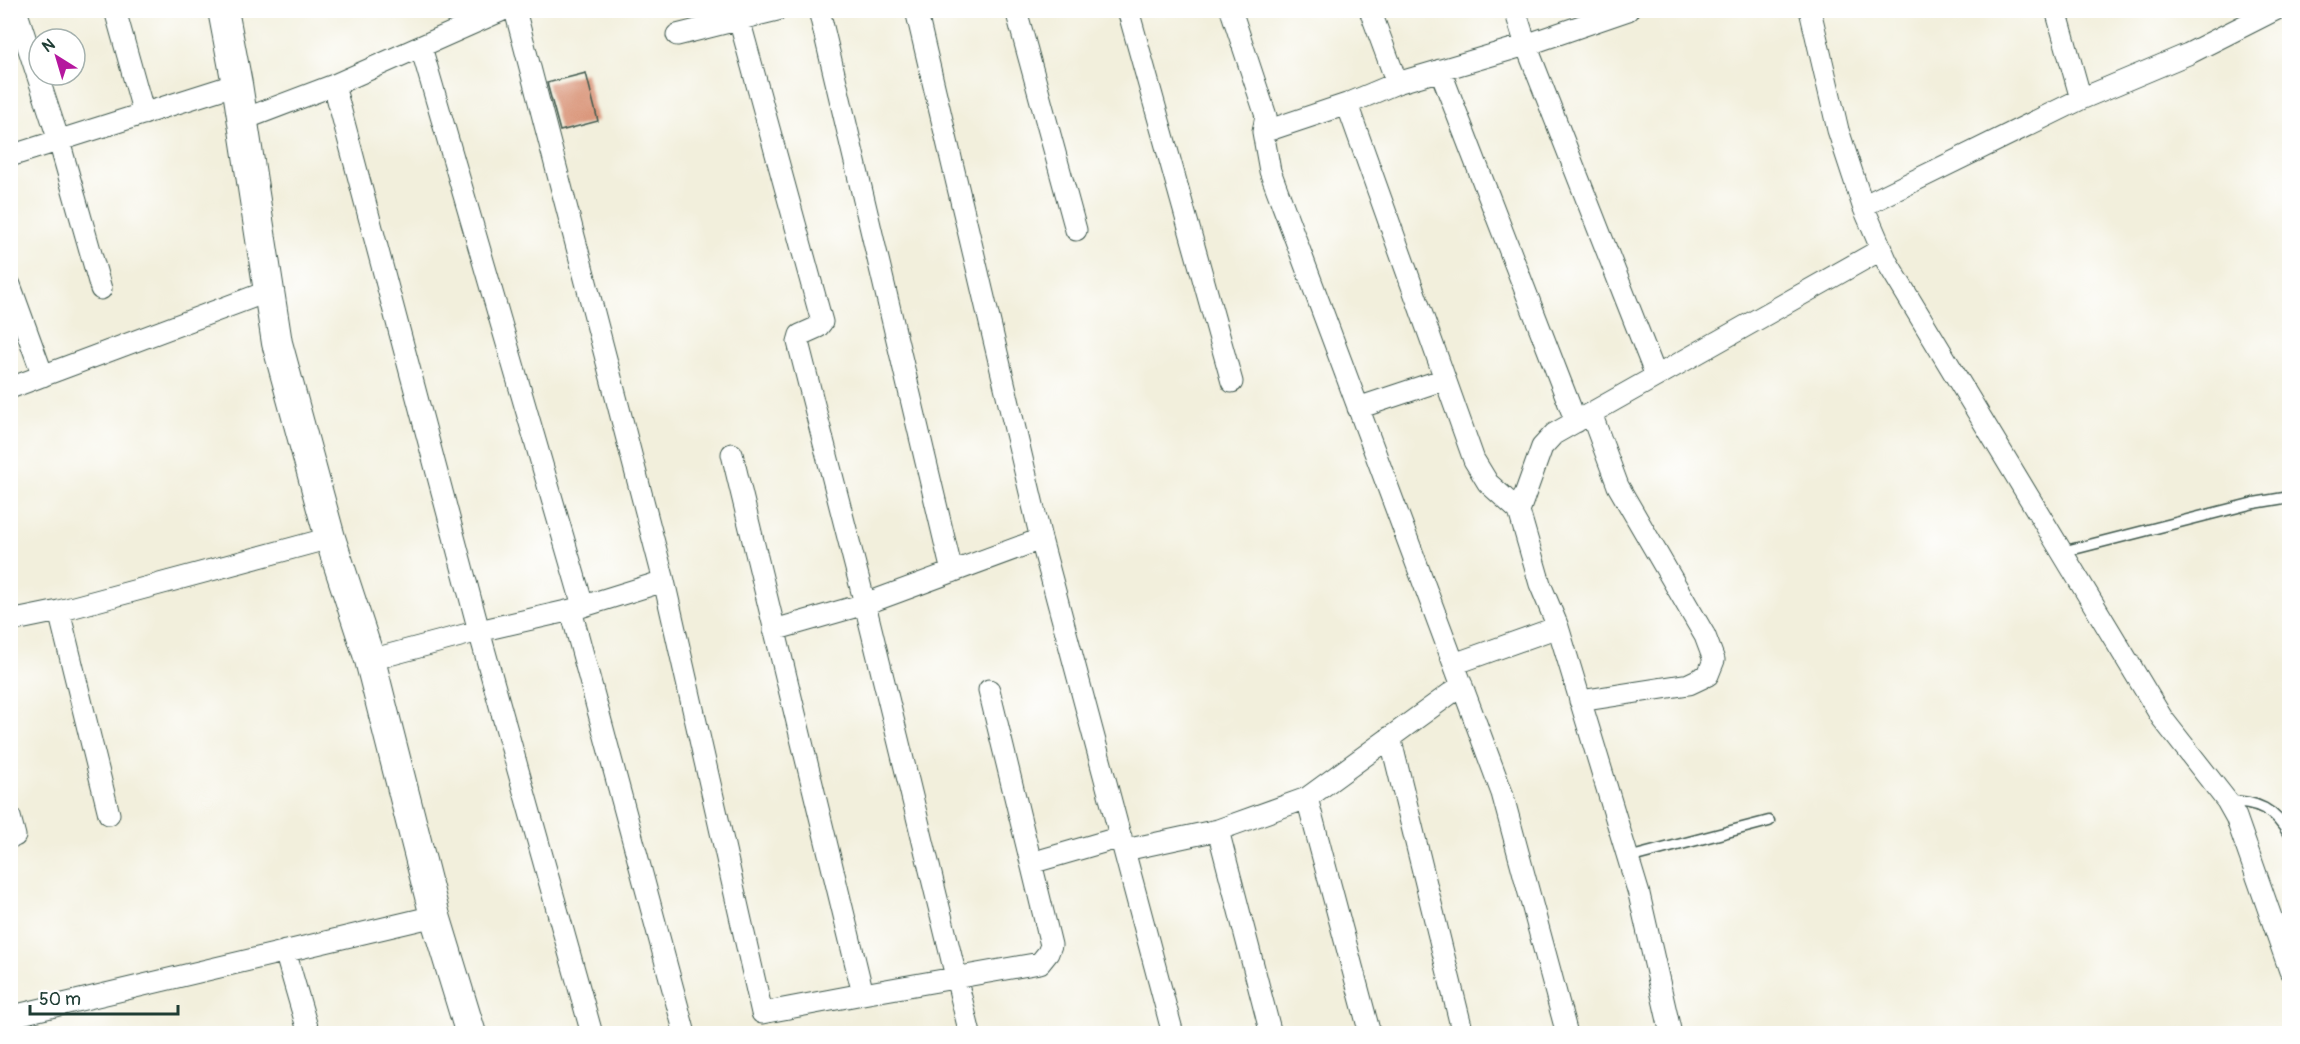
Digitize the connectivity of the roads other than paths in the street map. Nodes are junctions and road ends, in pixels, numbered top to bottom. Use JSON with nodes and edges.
{"nodes":[{"id":1,"x":16,"y":10,"type":"edge"},
{"id":2,"x":115,"y":10,"type":"edge"},
{"id":3,"x":223,"y":10,"type":"edge"},
{"id":4,"x":503,"y":10,"type":"edge"},
{"id":5,"x":515,"y":10,"type":"edge"},
{"id":6,"x":777,"y":10,"type":"edge"},
{"id":7,"x":819,"y":10,"type":"edge"},
{"id":8,"x":916,"y":10,"type":"edge"},
{"id":9,"x":1016,"y":10,"type":"edge"},
{"id":10,"x":1128,"y":10,"type":"edge"},
{"id":11,"x":1231,"y":10,"type":"edge"},
{"id":12,"x":1370,"y":10,"type":"edge"},
{"id":13,"x":1515,"y":10,"type":"edge"},
{"id":14,"x":1628,"y":10,"type":"edge"},
{"id":15,"x":1810,"y":10,"type":"edge"},
{"id":16,"x":2056,"y":10,"type":"edge"},
{"id":17,"x":2274,"y":10,"type":"edge"},
{"id":18,"x":740,"y":19,"type":"junction"},
{"id":19,"x":677,"y":35,"type":"dead end"},
{"id":20,"x":1526,"y":45,"type":"junction"},
{"id":21,"x":421,"y":47,"type":"junction"},
{"id":22,"x":1440,"y":70,"type":"junction"},
{"id":23,"x":1397,"y":83,"type":"junction"},
{"id":24,"x":237,"y":84,"type":"junction"},
{"id":25,"x":333,"y":85,"type":"junction"},
{"id":26,"x":2081,"y":99,"type":"junction"},
{"id":27,"x":1347,"y":104,"type":"junction"},
{"id":28,"x":144,"y":114,"type":"junction"},
{"id":29,"x":242,"y":120,"type":"junction"},
{"id":30,"x":1263,"y":132,"type":"junction"},
{"id":31,"x":59,"y":141,"type":"junction"},
{"id":32,"x":10,"y":156,"type":"edge"},
{"id":33,"x":1863,"y":206,"type":"junction"},
{"id":34,"x":1076,"y":230,"type":"dead end"},
{"id":35,"x":1882,"y":249,"type":"junction"},
{"id":36,"x":10,"y":285,"type":"edge"},
{"id":37,"x":101,"y":290,"type":"dead end"},
{"id":38,"x":269,"y":291,"type":"junction"},
{"id":39,"x":43,"y":376,"type":"junction"},
{"id":40,"x":1656,"y":376,"type":"junction"},
{"id":41,"x":1445,"y":379,"type":"junction"},
{"id":42,"x":1232,"y":382,"type":"dead end"},
{"id":43,"x":10,"y":388,"type":"edge"},
{"id":44,"x":1358,"y":408,"type":"junction"},
{"id":45,"x":1583,"y":418,"type":"junction"},
{"id":46,"x":732,"y":454,"type":"dead end"},
{"id":47,"x":2289,"y":497,"type":"edge"},
{"id":48,"x":1519,"y":511,"type":"junction"},
{"id":49,"x":330,"y":538,"type":"junction"},
{"id":50,"x":1041,"y":539,"type":"junction"},
{"id":51,"x":2062,"y":552,"type":"junction"},
{"id":52,"x":952,"y":572,"type":"junction"},
{"id":53,"x":664,"y":581,"type":"junction"},
{"id":54,"x":866,"y":604,"type":"junction"},
{"id":55,"x":577,"y":608,"type":"junction"},
{"id":56,"x":59,"y":611,"type":"junction"},
{"id":57,"x":10,"y":621,"type":"edge"},
{"id":58,"x":1558,"y":627,"type":"junction"},
{"id":59,"x":774,"y":630,"type":"junction"},
{"id":60,"x":479,"y":631,"type":"junction"},
{"id":61,"x":370,"y":660,"type":"junction"},
{"id":62,"x":1454,"y":664,"type":"junction"},
{"id":63,"x":1462,"y":685,"type":"junction"},
{"id":64,"x":989,"y":690,"type":"dead end"},
{"id":65,"x":1580,"y":701,"type":"junction"},
{"id":66,"x":1390,"y":737,"type":"junction"},
{"id":67,"x":1307,"y":798,"type":"junction"},
{"id":68,"x":2227,"y":801,"type":"junction"},
{"id":69,"x":109,"y":814,"type":"dead end"},
{"id":70,"x":1769,"y":821,"type":"dead end"},
{"id":71,"x":1218,"y":830,"type":"junction"},
{"id":72,"x":2289,"y":836,"type":"edge"},
{"id":73,"x":1123,"y":843,"type":"junction"},
{"id":74,"x":1628,"y":858,"type":"junction"},
{"id":75,"x":1031,"y":863,"type":"junction"},
{"id":76,"x":435,"y":916,"type":"junction"},
{"id":77,"x":285,"y":951,"type":"junction"},
{"id":78,"x":2289,"y":971,"type":"edge"},
{"id":79,"x":958,"y":978,"type":"junction"},
{"id":80,"x":863,"y":994,"type":"junction"},
{"id":81,"x":10,"y":1018,"type":"edge"},
{"id":82,"x":309,"y":1034,"type":"edge"},
{"id":83,"x":471,"y":1034,"type":"edge"},
{"id":84,"x":592,"y":1034,"type":"edge"},
{"id":85,"x":685,"y":1034,"type":"edge"},
{"id":86,"x":970,"y":1034,"type":"edge"},
{"id":87,"x":1173,"y":1034,"type":"edge"},
{"id":88,"x":1271,"y":1034,"type":"edge"},
{"id":89,"x":1370,"y":1034,"type":"edge"},
{"id":90,"x":1463,"y":1034,"type":"edge"},
{"id":91,"x":1567,"y":1034,"type":"edge"},
{"id":92,"x":1671,"y":1034,"type":"edge"}],
"edges":[{"from":1,"to":31,"type":"street"},
{"from":2,"to":28,"type":"street"},
{"from":3,"to":24,"type":"street"},
{"from":4,"to":21,"type":"street"},
{"from":5,"to":53,"type":"street"},
{"from":6,"to":18,"type":"street"},
{"from":7,"to":52,"type":"street"},
{"from":8,"to":50,"type":"street"},
{"from":9,"to":34,"type":"street"},
{"from":10,"to":42,"type":"street"},
{"from":11,"to":30,"type":"street"},
{"from":12,"to":23,"type":"street"},
{"from":13,"to":20,"type":"street"},
{"from":14,"to":20,"type":"street"},
{"from":15,"to":33,"type":"street"},
{"from":16,"to":26,"type":"street"},
{"from":17,"to":26,"type":"street"},
{"from":18,"to":19,"type":"street"},
{"from":18,"to":54,"type":"street"},
{"from":20,"to":22,"type":"street"},
{"from":20,"to":40,"type":"street"},
{"from":21,"to":25,"type":"street"},
{"from":21,"to":55,"type":"street"},
{"from":22,"to":23,"type":"street"},
{"from":22,"to":45,"type":"street"},
{"from":23,"to":27,"type":"street"},
{"from":24,"to":28,"type":"street"},
{"from":24,"to":29,"type":"street"},
{"from":25,"to":29,"type":"street"},
{"from":25,"to":60,"type":"street"},
{"from":26,"to":33,"type":"street"},
{"from":27,"to":30,"type":"street"},
{"from":27,"to":41,"type":"street"},
{"from":28,"to":31,"type":"street"},
{"from":29,"to":38,"type":"street"},
{"from":30,"to":44,"type":"street"},
{"from":31,"to":32,"type":"street"},
{"from":31,"to":37,"type":"street"},
{"from":33,"to":35,"type":"street"},
{"from":35,"to":40,"type":"street"},
{"from":35,"to":51,"type":"street"},
{"from":36,"to":39,"type":"street"},
{"from":38,"to":39,"type":"street"},
{"from":38,"to":49,"type":"street"},
{"from":39,"to":43,"type":"street"},
{"from":40,"to":45,"type":"street"},
{"from":41,"to":44,"type":"street"},
{"from":41,"to":48,"type":"street"},
{"from":44,"to":62,"type":"street"},
{"from":45,"to":48,"type":"street"},
{"from":45,"to":65,"type":"street"},
{"from":46,"to":59,"type":"street"},
{"from":47,"to":51,"type":"lane"},
{"from":48,"to":58,"type":"street"},
{"from":49,"to":56,"type":"street"},
{"from":49,"to":61,"type":"street"},
{"from":50,"to":52,"type":"street"},
{"from":50,"to":73,"type":"street"},
{"from":51,"to":68,"type":"street"},
{"from":52,"to":54,"type":"street"},
{"from":53,"to":55,"type":"street"},
{"from":53,"to":80,"type":"street"},
{"from":54,"to":59,"type":"street"},
{"from":54,"to":79,"type":"street"},
{"from":55,"to":60,"type":"street"},
{"from":55,"to":85,"type":"street"},
{"from":56,"to":57,"type":"street"},
{"from":56,"to":69,"type":"street"},
{"from":58,"to":62,"type":"street"},
{"from":58,"to":65,"type":"street"},
{"from":59,"to":80,"type":"street"},
{"from":60,"to":61,"type":"street"},
{"from":60,"to":84,"type":"street"},
{"from":61,"to":76,"type":"street"},
{"from":62,"to":63,"type":"street"},
{"from":63,"to":66,"type":"street"},
{"from":63,"to":91,"type":"street"},
{"from":64,"to":75,"type":"street"},
{"from":65,"to":74,"type":"street"},
{"from":66,"to":67,"type":"street"},
{"from":66,"to":90,"type":"street"},
{"from":67,"to":71,"type":"street"},
{"from":67,"to":89,"type":"street"},
{"from":68,"to":72,"type":"lane"},
{"from":68,"to":78,"type":"street"},
{"from":70,"to":74,"type":"lane"},
{"from":71,"to":73,"type":"street"},
{"from":71,"to":88,"type":"street"},
{"from":73,"to":75,"type":"street"},
{"from":73,"to":87,"type":"street"},
{"from":74,"to":92,"type":"street"},
{"from":75,"to":79,"type":"street"},
{"from":76,"to":77,"type":"street"},
{"from":76,"to":83,"type":"street"},
{"from":77,"to":81,"type":"street"},
{"from":77,"to":82,"type":"street"},
{"from":79,"to":80,"type":"street"},
{"from":79,"to":86,"type":"street"}]}
